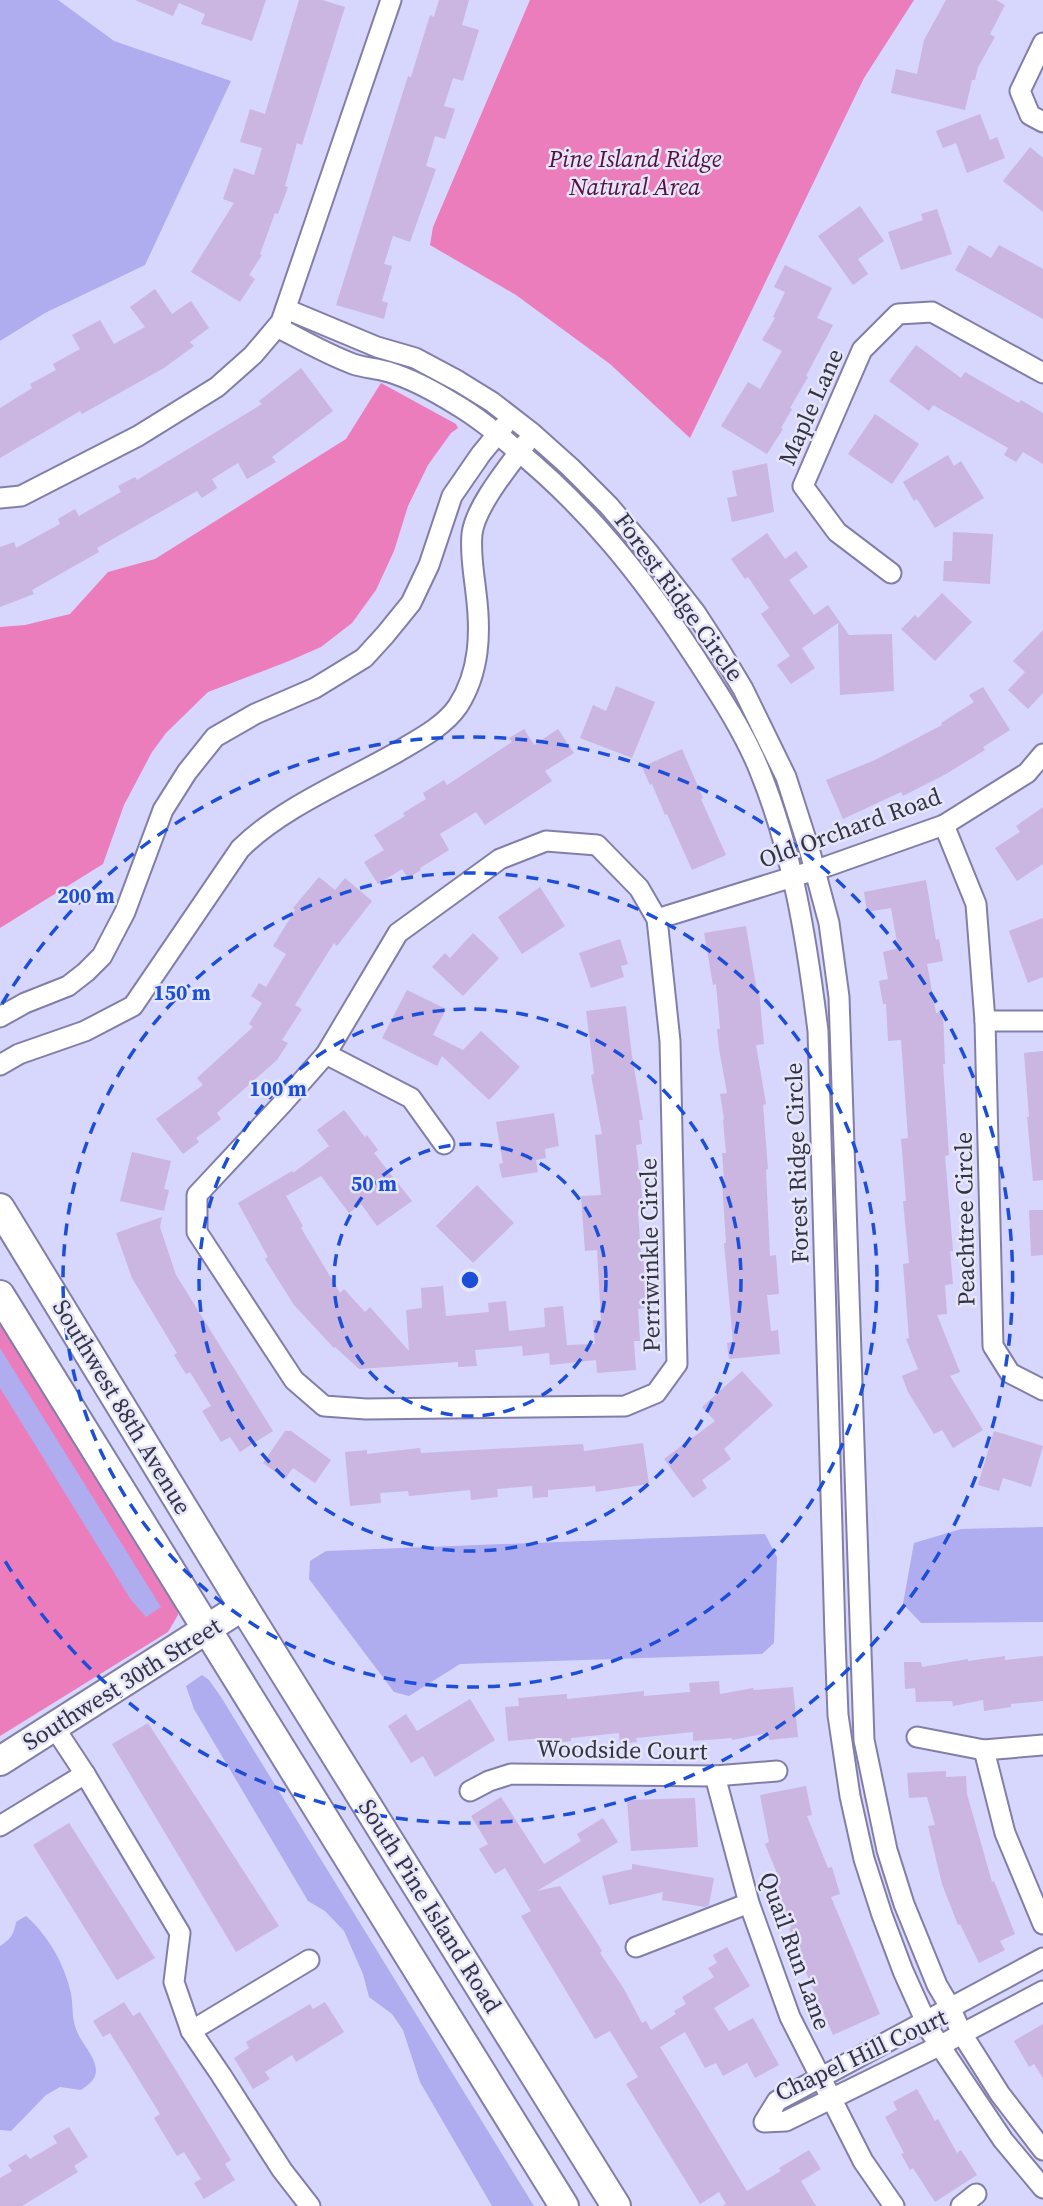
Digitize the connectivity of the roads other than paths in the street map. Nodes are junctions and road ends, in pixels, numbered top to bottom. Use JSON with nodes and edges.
{"nodes":[{"id":1,"x":391,"y":0,"type":"edge"},
{"id":2,"x":1043,"y":43,"type":"edge"},
{"id":3,"x":1043,"y":122,"type":"edge"},
{"id":4,"x":286,"y":309,"type":"junction"},
{"id":5,"x":276,"y":327,"type":"junction"},
{"id":6,"x":1043,"y":373,"type":"edge"},
{"id":7,"x":512,"y":417,"type":"junction"},
{"id":8,"x":532,"y":433,"type":"junction"},
{"id":9,"x":497,"y":434,"type":"junction"},
{"id":10,"x":519,"y":452,"type":"junction"},
{"id":11,"x":0,"y":498,"type":"edge"},
{"id":12,"x":891,"y":573,"type":"dead end"},
{"id":13,"x":1043,"y":754,"type":"edge"},
{"id":14,"x":944,"y":825,"type":"junction"},
{"id":15,"x":815,"y":870,"type":"junction"},
{"id":16,"x":792,"y":877,"type":"junction"},
{"id":17,"x":657,"y":919,"type":"junction"},
{"id":18,"x":0,"y":1017,"type":"edge"},
{"id":19,"x":985,"y":1021,"type":"junction"},
{"id":20,"x":1043,"y":1021,"type":"edge"},
{"id":21,"x":326,"y":1054,"type":"junction"},
{"id":22,"x":0,"y":1065,"type":"edge"},
{"id":23,"x":444,"y":1144,"type":"dead end"},
{"id":24,"x":0,"y":1208,"type":"edge"},
{"id":25,"x":0,"y":1295,"type":"edge"},
{"id":26,"x":1043,"y":1390,"type":"edge"},
{"id":27,"x":243,"y":1606,"type":"junction"},
{"id":28,"x":207,"y":1629,"type":"junction"},
{"id":29,"x":54,"y":1727,"type":"junction"},
{"id":30,"x":917,"y":1737,"type":"dead end"},
{"id":31,"x":1043,"y":1745,"type":"edge"},
{"id":32,"x":984,"y":1750,"type":"junction"},
{"id":33,"x":0,"y":1761,"type":"edge"},
{"id":34,"x":777,"y":1772,"type":"dead end"},
{"id":35,"x":85,"y":1774,"type":"junction"},
{"id":36,"x":715,"y":1776,"type":"junction"},
{"id":37,"x":470,"y":1791,"type":"dead end"},
{"id":38,"x":0,"y":1826,"type":"edge"},
{"id":39,"x":749,"y":1903,"type":"junction"},
{"id":40,"x":1043,"y":1924,"type":"edge"},
{"id":41,"x":636,"y":1947,"type":"dead end"},
{"id":42,"x":1043,"y":1958,"type":"edge"},
{"id":43,"x":309,"y":1960,"type":"dead end"},
{"id":44,"x":1043,"y":1991,"type":"edge"},
{"id":45,"x":950,"y":2007,"type":"junction"},
{"id":46,"x":925,"y":2021,"type":"junction"},
{"id":47,"x":191,"y":2031,"type":"junction"},
{"id":48,"x":962,"y":2034,"type":"junction"},
{"id":49,"x":939,"y":2046,"type":"junction"},
{"id":50,"x":819,"y":2078,"type":"junction"},
{"id":51,"x":830,"y":2100,"type":"junction"},
{"id":52,"x":1043,"y":2150,"type":"edge"},
{"id":53,"x":1043,"y":2188,"type":"edge"},
{"id":54,"x":310,"y":2206,"type":"edge"},
{"id":55,"x":564,"y":2206,"type":"edge"},
{"id":56,"x":616,"y":2206,"type":"edge"},
{"id":57,"x":894,"y":2206,"type":"edge"}],
"edges":[{"from":1,"to":4,"type":"street"},
{"from":2,"to":3,"type":"street"},
{"from":4,"to":5,"type":"street"},
{"from":4,"to":7,"type":"street","name":"Forest Ridge Circle"},
{"from":5,"to":9,"type":"street","name":"Forest Ridge Circle"},
{"from":5,"to":11,"type":"street"},
{"from":6,"to":12,"type":"street","name":"Maple Lane"},
{"from":7,"to":8,"type":"street","name":"Forest Ridge Circle"},
{"from":7,"to":9,"type":"street"},
{"from":8,"to":10,"type":"street"},
{"from":8,"to":15,"type":"street","name":"Forest Ridge Circle"},
{"from":9,"to":10,"type":"street","name":"Forest Ridge Circle"},
{"from":9,"to":18,"type":"street"},
{"from":10,"to":16,"type":"street","name":"Forest Ridge Circle"},
{"from":10,"to":22,"type":"street"},
{"from":13,"to":14,"type":"street","name":"Old Orchard Road"},
{"from":14,"to":15,"type":"street","name":"Old Orchard Road"},
{"from":14,"to":19,"type":"street","name":"Peachtree Circle"},
{"from":15,"to":16,"type":"street","name":"Old Orchard Road"},
{"from":15,"to":45,"type":"street","name":"Forest Ridge Circle"},
{"from":16,"to":17,"type":"street","name":"Old Orchard Road"},
{"from":16,"to":46,"type":"street","name":"Forest Ridge Circle"},
{"from":17,"to":21,"type":"street","name":"Perriwinkle Circle"},
{"from":17,"to":21,"type":"street","name":"Perriwinkle Circle"},
{"from":19,"to":20,"type":"street"},
{"from":19,"to":26,"type":"street","name":"Peachtree Circle"},
{"from":21,"to":23,"type":"street"},
{"from":24,"to":27,"type":"main road","name":"Southwest 88th Avenue"},
{"from":25,"to":28,"type":"main road","name":"Southwest 88th Avenue"},
{"from":27,"to":28,"type":"main road","name":"Southwest 30th Street"},
{"from":27,"to":56,"type":"main road","name":"South Pine Island Road"},
{"from":28,"to":29,"type":"main road","name":"Southwest 30th Street"},
{"from":28,"to":55,"type":"main road","name":"South Pine Island Road"},
{"from":29,"to":33,"type":"main road","name":"Southwest 30th Street"},
{"from":29,"to":35,"type":"street"},
{"from":30,"to":32,"type":"street"},
{"from":31,"to":32,"type":"street"},
{"from":32,"to":40,"type":"street"},
{"from":34,"to":36,"type":"street","name":"Woodside Court"},
{"from":35,"to":38,"type":"street"},
{"from":35,"to":47,"type":"street"},
{"from":36,"to":37,"type":"street","name":"Woodside Court"},
{"from":36,"to":39,"type":"street","name":"Quail Run Lane"},
{"from":39,"to":41,"type":"street"},
{"from":39,"to":50,"type":"street","name":"Quail Run Lane"},
{"from":42,"to":45,"type":"street","name":"Chapel Hill Court"},
{"from":43,"to":47,"type":"street"},
{"from":44,"to":48,"type":"street","name":"Chapel Hill Court"},
{"from":45,"to":46,"type":"street","name":"Chapel Hill Court"},
{"from":45,"to":48,"type":"street","name":"Forest Ridge Circle"},
{"from":46,"to":49,"type":"street","name":"Forest Ridge Circle"},
{"from":46,"to":50,"type":"street","name":"Chapel Hill Court"},
{"from":47,"to":54,"type":"street"},
{"from":48,"to":49,"type":"street","name":"Chapel Hill Court"},
{"from":48,"to":52,"type":"street","name":"Forest Ridge Circle"},
{"from":49,"to":51,"type":"street","name":"Chapel Hill Court"},
{"from":49,"to":53,"type":"street","name":"Forest Ridge Circle"},
{"from":50,"to":51,"type":"street","name":"Quail Run Lane"},
{"from":50,"to":51,"type":"street","name":"Chapel Hill Court"},
{"from":51,"to":57,"type":"street","name":"Quail Run Lane"}]}
